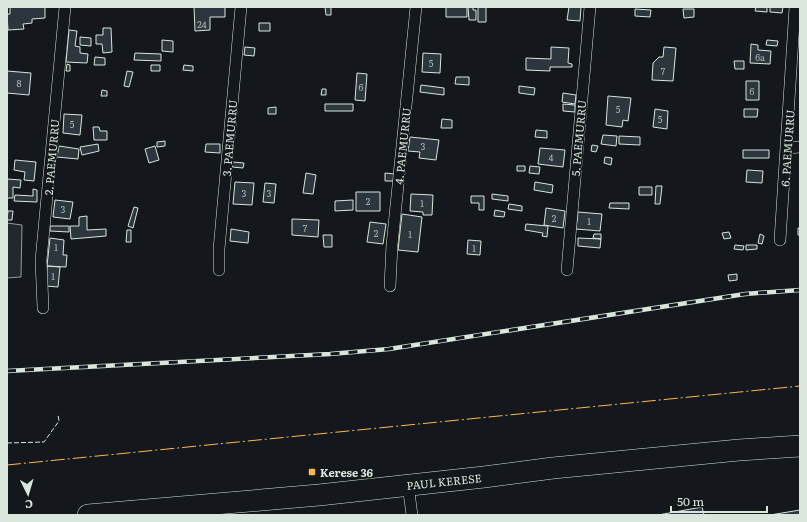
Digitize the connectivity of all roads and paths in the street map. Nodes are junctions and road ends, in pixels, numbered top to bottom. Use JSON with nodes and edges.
{"nodes":[{"id":1,"x":65,"y":7,"type":"edge"},
{"id":2,"x":241,"y":7,"type":"edge"},
{"id":3,"x":416,"y":7,"type":"edge"},
{"id":4,"x":590,"y":7,"type":"edge"},
{"id":5,"x":795,"y":7,"type":"edge"},
{"id":6,"x":800,"y":147,"type":"edge"},
{"id":7,"x":787,"y":148,"type":"junction"},
{"id":8,"x":780,"y":240,"type":"dead end"},
{"id":9,"x":219,"y":270,"type":"dead end"},
{"id":10,"x":567,"y":270,"type":"dead end"},
{"id":11,"x":390,"y":286,"type":"dead end"},
{"id":12,"x":43,"y":308,"type":"dead end"},
{"id":13,"x":800,"y":446,"type":"edge"},
{"id":14,"x":408,"y":485,"type":"junction"},
{"id":15,"x":88,"y":515,"type":"edge"},
{"id":16,"x":412,"y":515,"type":"edge"}],
"edges":[{"from":1,"to":12,"type":"street","name":"2. PAEMURRU"},
{"from":2,"to":9,"type":"street","name":"3. PAEMURRU"},
{"from":3,"to":11,"type":"street","name":"4. PAEMURRU"},
{"from":4,"to":10,"type":"street","name":"5. PAEMURRU"},
{"from":5,"to":7,"type":"street","name":"6. PAEMURRU"},
{"from":6,"to":7,"type":"street"},
{"from":7,"to":8,"type":"street","name":"6. PAEMURRU"},
{"from":13,"to":14,"type":"highway","name":"PAUL KERESE"},
{"from":14,"to":15,"type":"highway","name":"PAUL KERESE"},
{"from":14,"to":16,"type":"street"}]}
